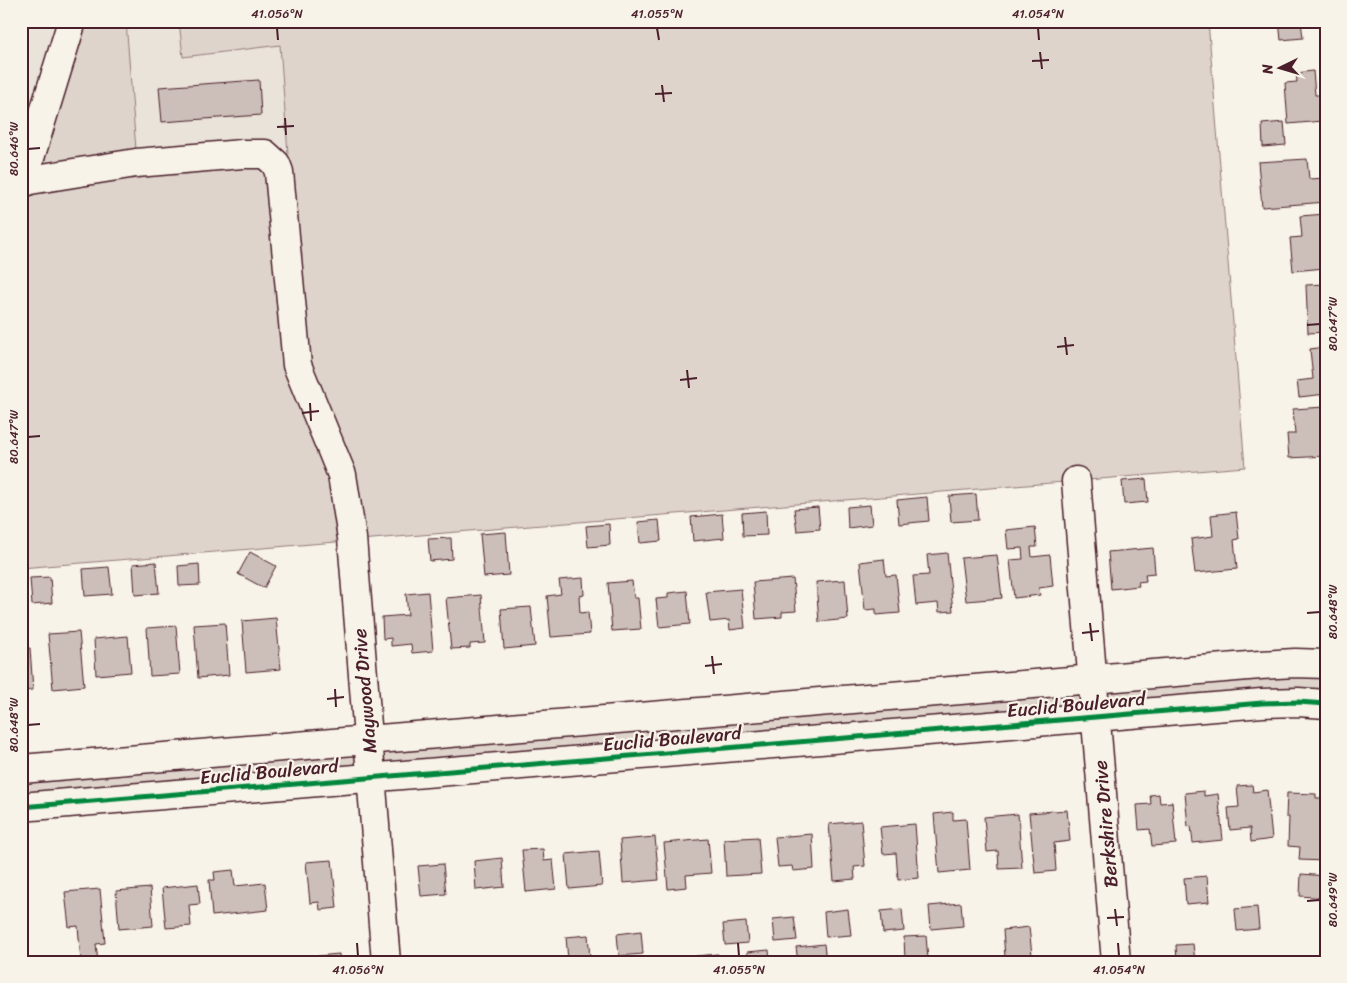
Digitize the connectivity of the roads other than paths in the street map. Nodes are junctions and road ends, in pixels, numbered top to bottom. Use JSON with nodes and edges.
{"nodes":[{"id":1,"x":72,"y":21,"type":"edge"},
{"id":2,"x":22,"y":184,"type":"edge"},
{"id":3,"x":1076,"y":481,"type":"dead end"},
{"id":4,"x":1326,"y":664,"type":"edge"},
{"id":5,"x":1260,"y":665,"type":"junction"},
{"id":6,"x":1093,"y":679,"type":"junction"},
{"id":7,"x":1262,"y":703,"type":"junction"},
{"id":8,"x":1326,"y":704,"type":"edge"},
{"id":9,"x":731,"y":709,"type":"junction"},
{"id":10,"x":1096,"y":717,"type":"junction"},
{"id":11,"x":368,"y":740,"type":"junction"},
{"id":12,"x":733,"y":748,"type":"junction"},
{"id":13,"x":21,"y":769,"type":"edge"},
{"id":14,"x":371,"y":778,"type":"junction"},
{"id":15,"x":21,"y":807,"type":"edge"},
{"id":16,"x":386,"y":962,"type":"edge"},
{"id":17,"x":1116,"y":962,"type":"edge"}],
"edges":[{"from":1,"to":2,"type":"street"},
{"from":2,"to":11,"type":"street","name":"Maywood Drive"},
{"from":3,"to":6,"type":"street","name":"Berkshire Drive"},
{"from":4,"to":5,"type":"street","name":"Euclid Boulevard"},
{"from":5,"to":6,"type":"street","name":"Euclid Boulevard"},
{"from":5,"to":7,"type":"street"},
{"from":6,"to":9,"type":"street","name":"Euclid Boulevard"},
{"from":6,"to":10,"type":"street","name":"Berkshire Drive"},
{"from":7,"to":8,"type":"street","name":"Euclid Boulevard"},
{"from":7,"to":10,"type":"street","name":"Euclid Boulevard"},
{"from":9,"to":11,"type":"street","name":"Euclid Boulevard"},
{"from":9,"to":12,"type":"street"},
{"from":10,"to":12,"type":"street","name":"Euclid Boulevard"},
{"from":10,"to":17,"type":"street","name":"Berkshire Drive"},
{"from":11,"to":13,"type":"street","name":"Euclid Boulevard"},
{"from":11,"to":14,"type":"street","name":"Maywood Drive"},
{"from":12,"to":14,"type":"street","name":"Euclid Boulevard"},
{"from":14,"to":15,"type":"street","name":"Euclid Boulevard"},
{"from":14,"to":16,"type":"street","name":"Maywood Drive"}]}
